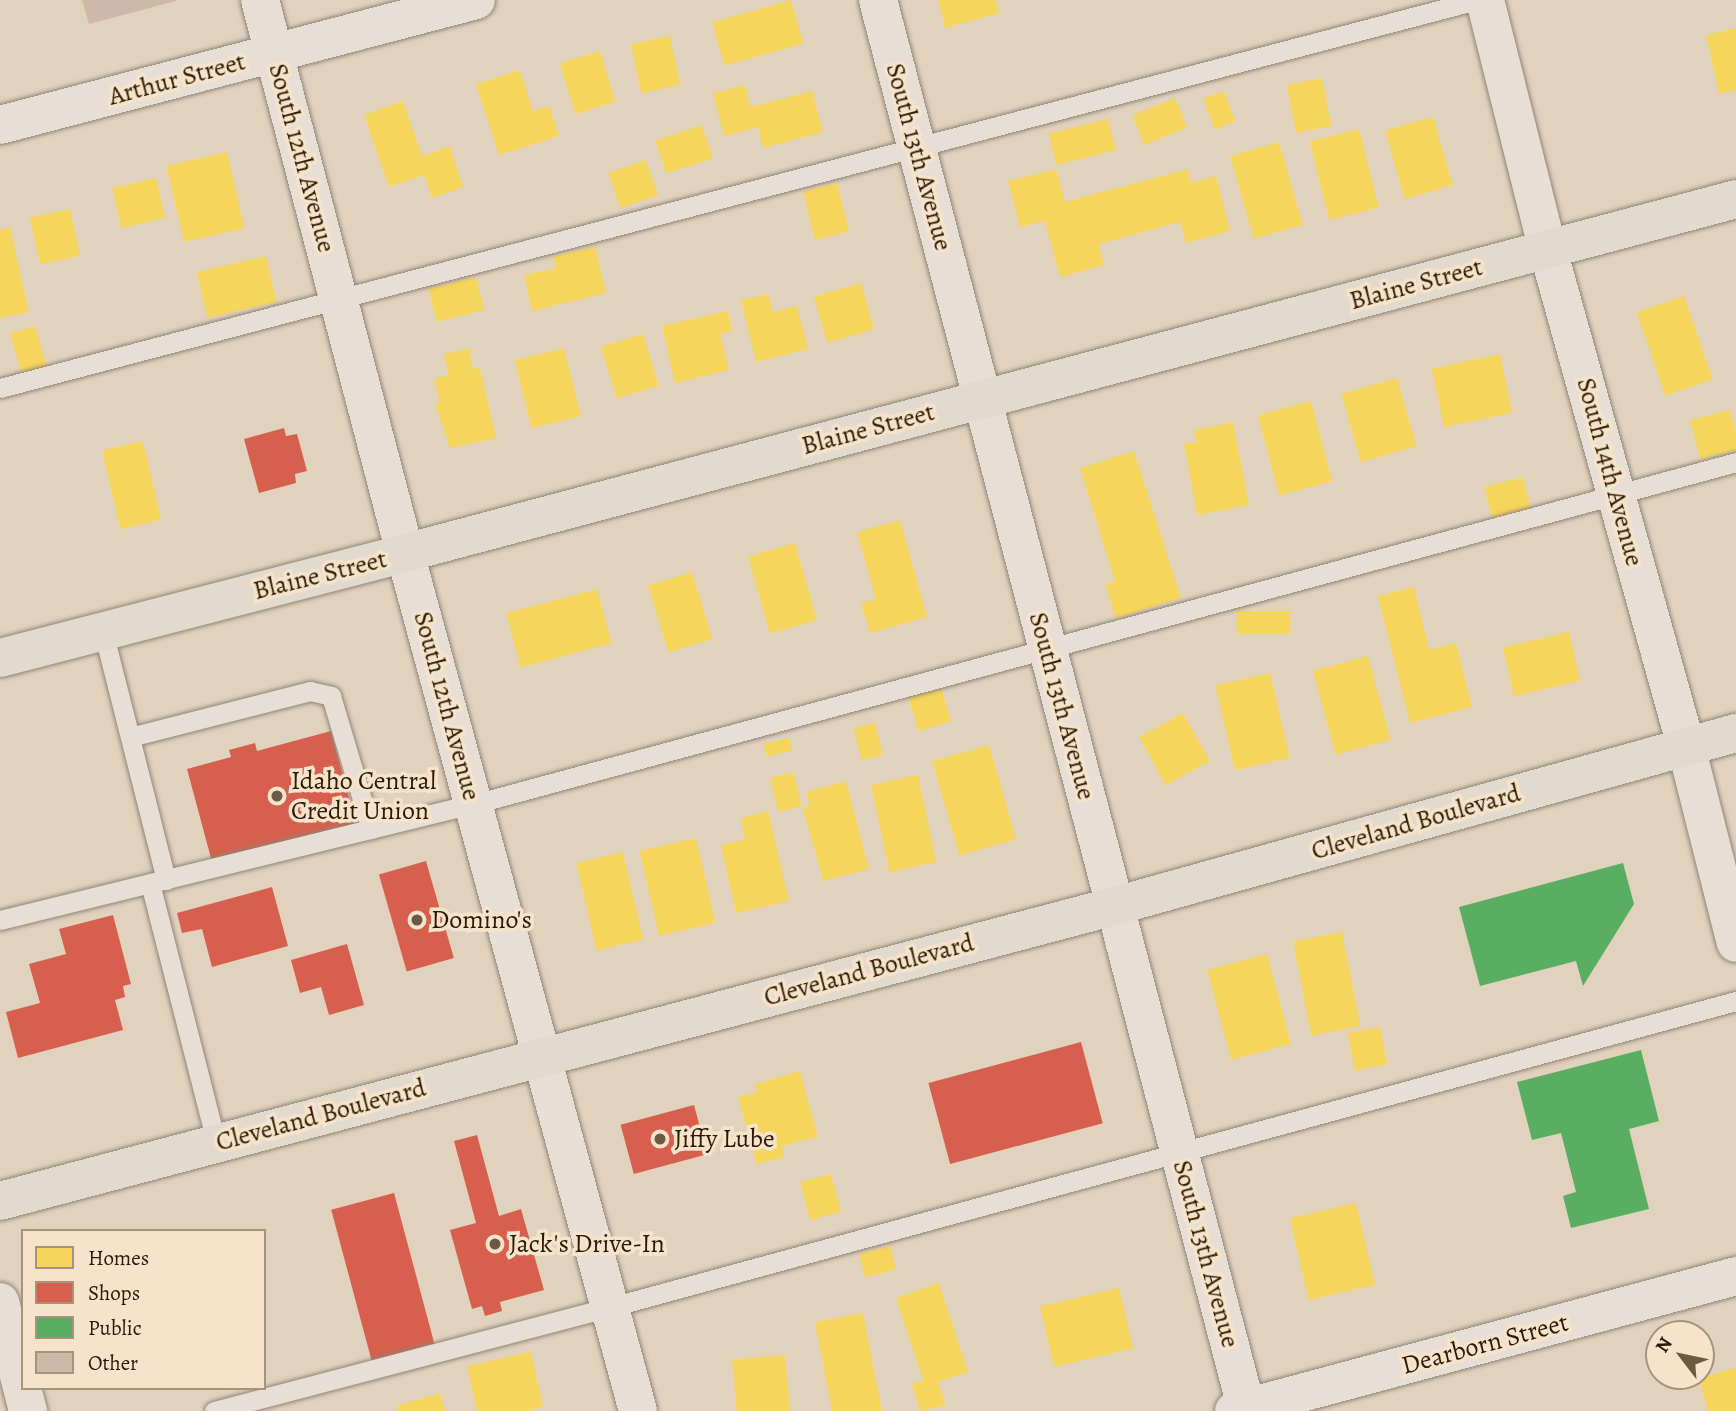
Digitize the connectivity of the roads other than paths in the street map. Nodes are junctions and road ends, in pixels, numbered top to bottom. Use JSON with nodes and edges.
{"nodes":[{"id":1,"x":260,"y":0,"type":"edge"},
{"id":2,"x":476,"y":0,"type":"edge"},
{"id":3,"x":878,"y":0,"type":"edge"},
{"id":4,"x":1477,"y":0,"type":"edge"},
{"id":5,"x":1485,"y":0,"type":"edge"},
{"id":6,"x":275,"y":54,"type":"junction"},
{"id":7,"x":0,"y":125,"type":"edge"},
{"id":8,"x":917,"y":149,"type":"junction"},
{"id":9,"x":1736,"y":199,"type":"edge"},
{"id":10,"x":1548,"y":250,"type":"junction"},
{"id":11,"x":338,"y":298,"type":"junction"},
{"id":12,"x":0,"y":388,"type":"edge"},
{"id":13,"x":982,"y":398,"type":"junction"},
{"id":14,"x":1736,"y":462,"type":"edge"},
{"id":15,"x":1615,"y":493,"type":"junction"},
{"id":16,"x":405,"y":554,"type":"junction"},
{"id":17,"x":103,"y":631,"type":"junction"},
{"id":18,"x":1048,"y":651,"type":"junction"},
{"id":19,"x":0,"y":658,"type":"edge"},
{"id":20,"x":1736,"y":733,"type":"edge"},
{"id":21,"x":130,"y":737,"type":"junction"},
{"id":22,"x":1686,"y":746,"type":"junction"},
{"id":23,"x":474,"y":804,"type":"junction"},
{"id":24,"x":370,"y":830,"type":"junction"},
{"id":25,"x":158,"y":881,"type":"junction"},
{"id":26,"x":1115,"y":906,"type":"junction"},
{"id":27,"x":0,"y":920,"type":"edge"},
{"id":28,"x":1736,"y":943,"type":"edge"},
{"id":29,"x":1736,"y":1001,"type":"edge"},
{"id":30,"x":544,"y":1055,"type":"junction"},
{"id":31,"x":216,"y":1142,"type":"junction"},
{"id":32,"x":1180,"y":1153,"type":"junction"},
{"id":33,"x":0,"y":1201,"type":"edge"},
{"id":34,"x":1736,"y":1276,"type":"edge"},
{"id":35,"x":611,"y":1307,"type":"junction"},
{"id":36,"x":1,"y":1312,"type":"edge"},
{"id":37,"x":21,"y":1385,"type":"edge"},
{"id":38,"x":22,"y":1390,"type":"edge"},
{"id":39,"x":1243,"y":1410,"type":"edge"},
{"id":40,"x":28,"y":1411,"type":"edge"},
{"id":41,"x":214,"y":1411,"type":"edge"},
{"id":42,"x":638,"y":1411,"type":"edge"}],
"edges":[{"from":1,"to":6,"type":"street","name":"South 12th Avenue"},
{"from":2,"to":6,"type":"street","name":"Arthur Street"},
{"from":3,"to":8,"type":"street","name":"South 13th Avenue"},
{"from":4,"to":8,"type":"lane"},
{"from":5,"to":10,"type":"street","name":"South 14th Avenue"},
{"from":6,"to":7,"type":"street","name":"Arthur Street"},
{"from":6,"to":11,"type":"street","name":"South 12th Avenue"},
{"from":8,"to":11,"type":"lane"},
{"from":8,"to":13,"type":"street","name":"South 13th Avenue"},
{"from":9,"to":10,"type":"main road","name":"Blaine Street"},
{"from":10,"to":13,"type":"main road","name":"Blaine Street"},
{"from":10,"to":15,"type":"street","name":"South 14th Avenue"},
{"from":11,"to":12,"type":"lane"},
{"from":11,"to":16,"type":"street","name":"South 12th Avenue"},
{"from":13,"to":16,"type":"main road","name":"Blaine Street"},
{"from":13,"to":18,"type":"street","name":"South 13th Avenue"},
{"from":14,"to":15,"type":"lane"},
{"from":15,"to":18,"type":"lane"},
{"from":15,"to":22,"type":"street","name":"South 14th Avenue"},
{"from":16,"to":17,"type":"main road","name":"Blaine Street"},
{"from":16,"to":23,"type":"street","name":"South 12th Avenue"},
{"from":17,"to":19,"type":"main road","name":"Blaine Street"},
{"from":17,"to":21,"type":"lane"},
{"from":18,"to":23,"type":"lane"},
{"from":18,"to":26,"type":"street","name":"South 13th Avenue"},
{"from":20,"to":22,"type":"main road","name":"Cleveland Boulevard"},
{"from":21,"to":24,"type":"lane"},
{"from":21,"to":25,"type":"lane"},
{"from":22,"to":26,"type":"main road","name":"Cleveland Boulevard"},
{"from":22,"to":28,"type":"street","name":"South 14th Avenue"},
{"from":23,"to":24,"type":"lane"},
{"from":23,"to":30,"type":"street","name":"South 12th Avenue"},
{"from":24,"to":25,"type":"lane"},
{"from":25,"to":27,"type":"lane"},
{"from":25,"to":31,"type":"lane"},
{"from":26,"to":30,"type":"main road","name":"Cleveland Boulevard"},
{"from":26,"to":32,"type":"street","name":"South 13th Avenue"},
{"from":29,"to":32,"type":"lane"},
{"from":30,"to":31,"type":"main road","name":"Cleveland Boulevard"},
{"from":30,"to":35,"type":"street","name":"South 12th Avenue"},
{"from":31,"to":33,"type":"main road","name":"Cleveland Boulevard"},
{"from":32,"to":35,"type":"lane"},
{"from":32,"to":39,"type":"street","name":"South 13th Avenue"},
{"from":34,"to":39,"type":"street","name":"Dearborn Street"},
{"from":35,"to":41,"type":"lane"},
{"from":35,"to":42,"type":"street","name":"South 12th Avenue"},
{"from":36,"to":37,"type":"street"},
{"from":38,"to":40,"type":"street"}]}
